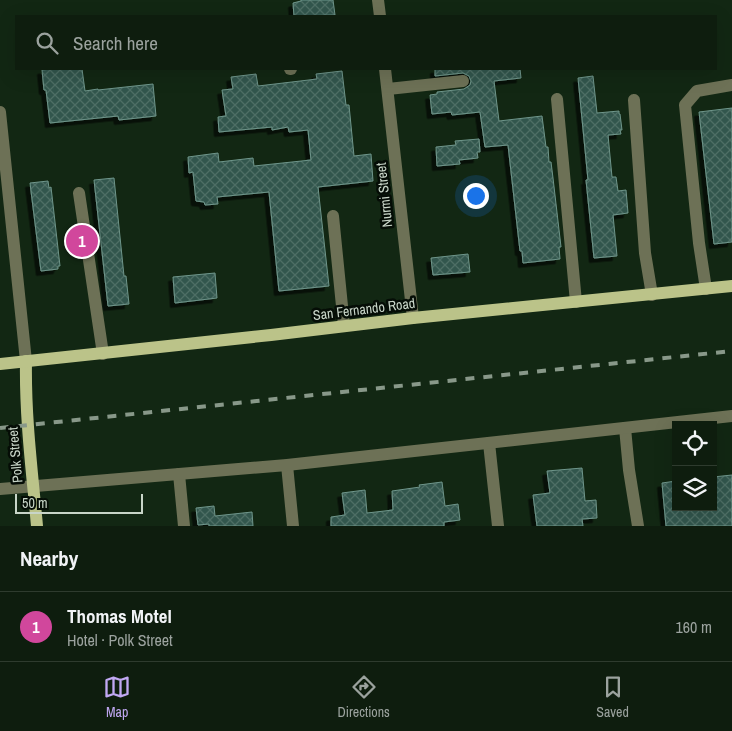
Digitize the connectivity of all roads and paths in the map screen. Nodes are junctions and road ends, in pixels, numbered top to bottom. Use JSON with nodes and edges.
{"nodes":[{"id":1,"x":378,"y":0,"type":"edge"},
{"id":2,"x":380,"y":15,"type":"edge"},
{"id":3,"x":385,"y":70,"type":"edge"},
{"id":4,"x":463,"y":81,"type":"dead end"},
{"id":5,"x":732,"y":85,"type":"edge"},
{"id":6,"x":388,"y":89,"type":"junction"},
{"id":7,"x":557,"y":98,"type":"dead end"},
{"id":8,"x":634,"y":100,"type":"dead end"},
{"id":9,"x":0,"y":112,"type":"edge"},
{"id":10,"x":80,"y":193,"type":"dead end"},
{"id":11,"x":333,"y":216,"type":"dead end"},
{"id":12,"x":732,"y":286,"type":"edge"},
{"id":13,"x":706,"y":289,"type":"junction"},
{"id":14,"x":652,"y":295,"type":"junction"},
{"id":15,"x":576,"y":302,"type":"junction"},
{"id":16,"x":413,"y":318,"type":"junction"},
{"id":17,"x":344,"y":326,"type":"junction"},
{"id":18,"x":103,"y":354,"type":"junction"},
{"id":19,"x":26,"y":362,"type":"junction"},
{"id":20,"x":0,"y":364,"type":"edge"},
{"id":21,"x":732,"y":416,"type":"edge"},
{"id":22,"x":625,"y":428,"type":"junction"},
{"id":23,"x":489,"y":443,"type":"junction"},
{"id":24,"x":287,"y":465,"type":"junction"},
{"id":25,"x":178,"y":474,"type":"junction"},
{"id":26,"x":33,"y":486,"type":"junction"},
{"id":27,"x":0,"y":489,"type":"edge"},
{"id":28,"x":37,"y":526,"type":"edge"},
{"id":29,"x":184,"y":526,"type":"edge"},
{"id":30,"x":293,"y":526,"type":"edge"},
{"id":31,"x":498,"y":526,"type":"edge"},
{"id":32,"x":638,"y":526,"type":"edge"}],
"edges":[{"from":1,"to":2,"type":"street"},
{"from":3,"to":6,"type":"street","name":"Nurmi Street"},
{"from":4,"to":6,"type":"street"},
{"from":5,"to":13,"type":"street"},
{"from":6,"to":16,"type":"street","name":"Nurmi Street"},
{"from":7,"to":15,"type":"street"},
{"from":8,"to":14,"type":"street"},
{"from":9,"to":19,"type":"street","name":"Polk Street"},
{"from":10,"to":18,"type":"street"},
{"from":11,"to":17,"type":"street"},
{"from":12,"to":13,"type":"main road","name":"San Fernando Road"},
{"from":13,"to":14,"type":"main road","name":"San Fernando Road"},
{"from":14,"to":15,"type":"main road","name":"San Fernando Road"},
{"from":15,"to":16,"type":"main road","name":"San Fernando Road"},
{"from":16,"to":17,"type":"main road","name":"San Fernando Road"},
{"from":17,"to":18,"type":"main road","name":"San Fernando Road"},
{"from":18,"to":19,"type":"main road","name":"San Fernando Road"},
{"from":19,"to":20,"type":"main road","name":"San Fernando Road"},
{"from":19,"to":26,"type":"main road","name":"Polk Street"},
{"from":21,"to":22,"type":"street"},
{"from":22,"to":23,"type":"street"},
{"from":22,"to":32,"type":"street"},
{"from":23,"to":24,"type":"street"},
{"from":23,"to":31,"type":"street"},
{"from":24,"to":25,"type":"street"},
{"from":24,"to":30,"type":"street"},
{"from":25,"to":26,"type":"street"},
{"from":25,"to":29,"type":"street"},
{"from":26,"to":27,"type":"street"},
{"from":26,"to":28,"type":"main road","name":"Polk Street"}]}
